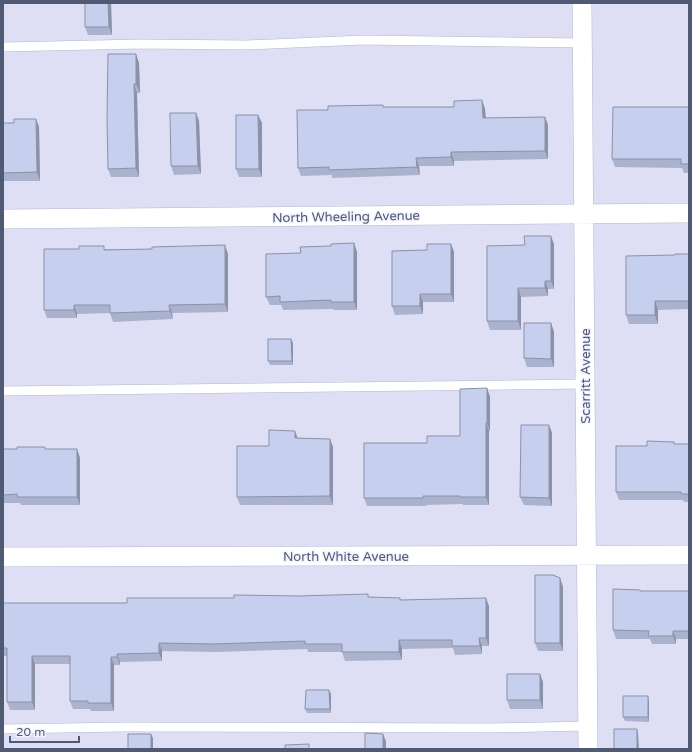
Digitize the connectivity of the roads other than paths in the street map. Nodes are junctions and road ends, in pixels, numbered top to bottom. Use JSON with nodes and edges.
{"nodes":[{"id":1,"x":582,"y":3,"type":"edge"},
{"id":2,"x":583,"y":42,"type":"junction"},
{"id":3,"x":3,"y":47,"type":"edge"},
{"id":4,"x":689,"y":213,"type":"edge"},
{"id":5,"x":584,"y":214,"type":"junction"},
{"id":6,"x":3,"y":219,"type":"edge"},
{"id":7,"x":585,"y":384,"type":"junction"},
{"id":8,"x":3,"y":391,"type":"edge"},
{"id":9,"x":586,"y":555,"type":"junction"},
{"id":10,"x":689,"y":555,"type":"edge"},
{"id":11,"x":3,"y":557,"type":"edge"},
{"id":12,"x":587,"y":726,"type":"junction"},
{"id":13,"x":3,"y":729,"type":"edge"},
{"id":14,"x":588,"y":749,"type":"edge"}],
"edges":[{"from":1,"to":2,"type":"street","name":"Scarritt Avenue"},
{"from":2,"to":3,"type":"lane"},
{"from":2,"to":5,"type":"street","name":"Scarritt Avenue"},
{"from":4,"to":5,"type":"street","name":"North Wheeling Avenue"},
{"from":5,"to":6,"type":"street","name":"North Wheeling Avenue"},
{"from":5,"to":7,"type":"street","name":"Scarritt Avenue"},
{"from":7,"to":8,"type":"lane"},
{"from":7,"to":9,"type":"street","name":"Scarritt Avenue"},
{"from":9,"to":10,"type":"street","name":"North White Avenue"},
{"from":9,"to":11,"type":"street","name":"North White Avenue"},
{"from":9,"to":12,"type":"street","name":"Scarritt Avenue"},
{"from":12,"to":13,"type":"lane"},
{"from":12,"to":14,"type":"street","name":"Scarritt Avenue"}]}
